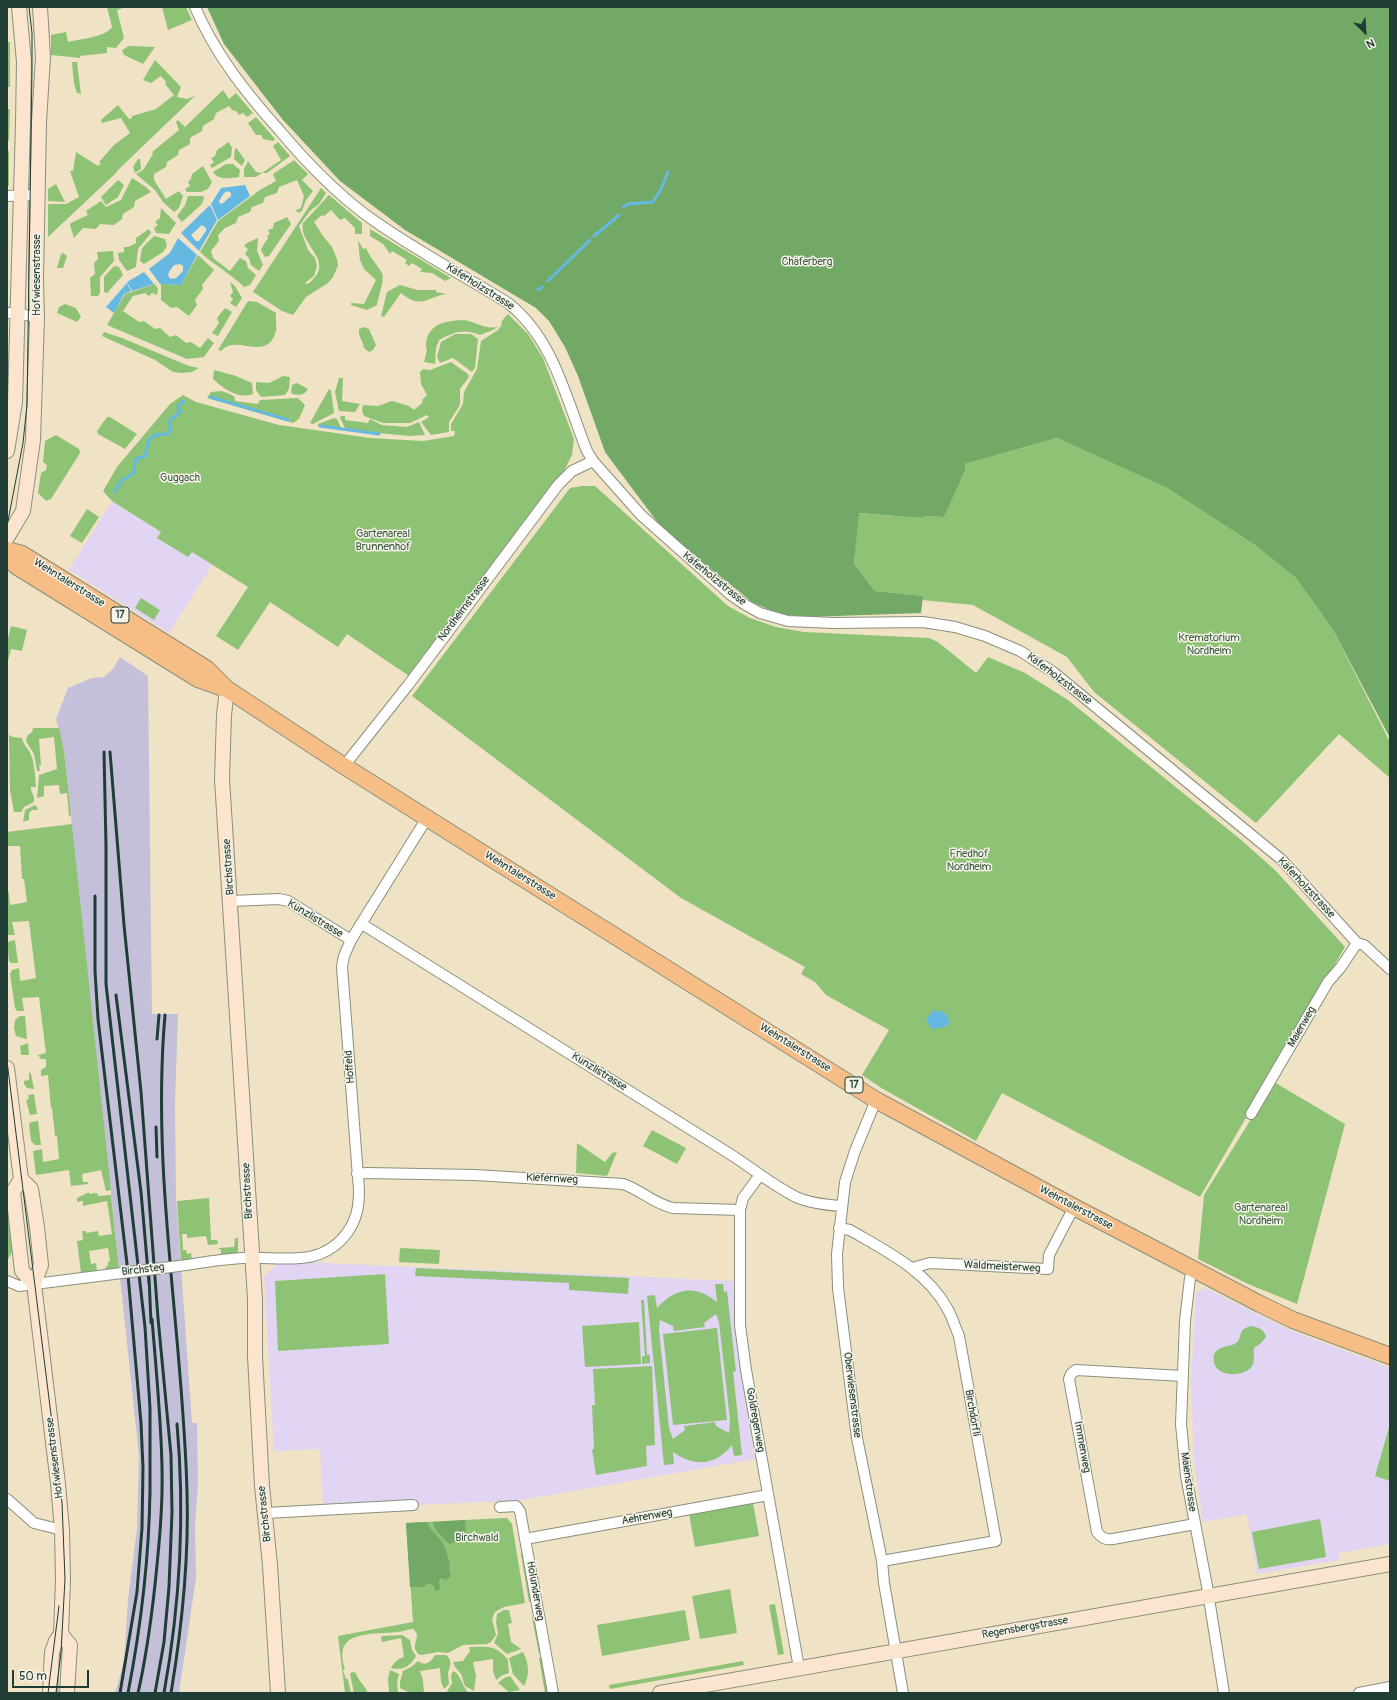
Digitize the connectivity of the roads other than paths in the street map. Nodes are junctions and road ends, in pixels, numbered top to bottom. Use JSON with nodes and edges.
{"nodes":[{"id":1,"x":19,"y":7,"type":"edge"},
{"id":2,"x":40,"y":7,"type":"edge"},
{"id":3,"x":195,"y":7,"type":"edge"},
{"id":4,"x":38,"y":195,"type":"junction"},
{"id":5,"x":14,"y":196,"type":"edge"},
{"id":6,"x":12,"y":313,"type":"edge"},
{"id":7,"x":37,"y":318,"type":"junction"},
{"id":8,"x":7,"y":451,"type":"edge"},
{"id":9,"x":593,"y":461,"type":"junction"},
{"id":10,"x":7,"y":538,"type":"edge"},
{"id":11,"x":7,"y":550,"type":"edge"},
{"id":12,"x":7,"y":556,"type":"edge"},
{"id":13,"x":227,"y":689,"type":"junction"},
{"id":14,"x":344,"y":766,"type":"junction"},
{"id":15,"x":427,"y":818,"type":"junction"},
{"id":16,"x":231,"y":901,"type":"junction"},
{"id":17,"x":362,"y":924,"type":"junction"},
{"id":18,"x":351,"y":940,"type":"junction"},
{"id":19,"x":1358,"y":943,"type":"junction"},
{"id":20,"x":1390,"y":969,"type":"edge"},
{"id":21,"x":7,"y":1068,"type":"edge"},
{"id":22,"x":876,"y":1100,"type":"junction"},
{"id":23,"x":1251,"y":1114,"type":"dead end"},
{"id":24,"x":357,"y":1174,"type":"junction"},
{"id":25,"x":760,"y":1175,"type":"junction"},
{"id":26,"x":21,"y":1179,"type":"junction"},
{"id":27,"x":842,"y":1206,"type":"junction"},
{"id":28,"x":1074,"y":1207,"type":"junction"},
{"id":29,"x":740,"y":1210,"type":"junction"},
{"id":30,"x":840,"y":1228,"type":"junction"},
{"id":31,"x":252,"y":1259,"type":"junction"},
{"id":32,"x":912,"y":1268,"type":"junction"},
{"id":33,"x":1194,"y":1270,"type":"junction"},
{"id":34,"x":7,"y":1281,"type":"edge"},
{"id":35,"x":34,"y":1284,"type":"junction"},
{"id":36,"x":1390,"y":1356,"type":"edge"},
{"id":37,"x":1183,"y":1376,"type":"junction"},
{"id":38,"x":768,"y":1495,"type":"junction"},
{"id":39,"x":7,"y":1499,"type":"edge"},
{"id":40,"x":413,"y":1505,"type":"dead end"},
{"id":41,"x":500,"y":1507,"type":"dead end"},
{"id":42,"x":266,"y":1513,"type":"junction"},
{"id":43,"x":1195,"y":1524,"type":"junction"},
{"id":44,"x":62,"y":1530,"type":"junction"},
{"id":45,"x":525,"y":1539,"type":"junction"},
{"id":46,"x":882,"y":1561,"type":"junction"},
{"id":47,"x":1390,"y":1564,"type":"edge"},
{"id":48,"x":1208,"y":1596,"type":"junction"},
{"id":49,"x":62,"y":1634,"type":"junction"},
{"id":50,"x":896,"y":1651,"type":"junction"},
{"id":51,"x":798,"y":1668,"type":"junction"},
{"id":52,"x":1390,"y":1687,"type":"edge"},
{"id":53,"x":50,"y":1693,"type":"edge"},
{"id":54,"x":67,"y":1693,"type":"edge"},
{"id":55,"x":278,"y":1693,"type":"edge"},
{"id":56,"x":553,"y":1693,"type":"edge"},
{"id":57,"x":660,"y":1693,"type":"edge"},
{"id":58,"x":903,"y":1693,"type":"edge"},
{"id":59,"x":1224,"y":1693,"type":"edge"},
{"id":60,"x":1359,"y":1693,"type":"edge"}],
"edges":[{"from":1,"to":5,"type":"street","name":"Hofwiesenstrasse"},
{"from":2,"to":4,"type":"street","name":"Hofwiesenstrasse"},
{"from":3,"to":9,"type":"street","name":"Käferholzstrasse"},
{"from":4,"to":5,"type":"street"},
{"from":4,"to":7,"type":"street","name":"Hofwiesenstrasse"},
{"from":5,"to":6,"type":"street","name":"Hofwiesenstrasse"},
{"from":6,"to":7,"type":"street"},
{"from":6,"to":8,"type":"street","name":"Hofwiesenstrasse"},
{"from":7,"to":10,"type":"street","name":"Hofwiesenstrasse"},
{"from":9,"to":14,"type":"street","name":"Nordheimstrasse"},
{"from":9,"to":19,"type":"street","name":"Käferholzstrasse"},
{"from":11,"to":13,"type":"main road","name":"Wehntalerstrasse","number":"17"},
{"from":12,"to":13,"type":"main road","name":"Wehntalerstrasse"},
{"from":13,"to":14,"type":"main road","name":"Wehntalerstrasse","number":"17"},
{"from":13,"to":16,"type":"street","name":"Birchstrasse"},
{"from":14,"to":15,"type":"main road","name":"Wehntalerstrasse","number":"17"},
{"from":15,"to":17,"type":"street","name":"Hoffeld"},
{"from":15,"to":22,"type":"main road","name":"Wehntalerstrasse","number":"17"},
{"from":16,"to":18,"type":"street","name":"Künzlistrasse"},
{"from":16,"to":31,"type":"street","name":"Birchstrasse"},
{"from":17,"to":18,"type":"street","name":"Hoffeld"},
{"from":17,"to":25,"type":"street","name":"Künzlistrasse"},
{"from":18,"to":24,"type":"street","name":"Hoffeld"},
{"from":19,"to":20,"type":"street","name":"Käferholzstrasse"},
{"from":19,"to":23,"type":"street","name":"Maienweg"},
{"from":21,"to":26,"type":"street","name":"Hofwiesenstrasse"},
{"from":22,"to":27,"type":"street","name":"Oberwiesenstrasse"},
{"from":22,"to":28,"type":"main road","name":"Wehntalerstrasse","number":"17"},
{"from":24,"to":29,"type":"street","name":"Kiefernweg"},
{"from":24,"to":31,"type":"street","name":"Hoffeld"},
{"from":25,"to":27,"type":"street","name":"Künzlistrasse"},
{"from":25,"to":29,"type":"street","name":"Goldregenweg"},
{"from":26,"to":35,"type":"street","name":"Hofwiesenstrasse"},
{"from":26,"to":35,"type":"street"},
{"from":27,"to":30,"type":"street","name":"Oberwiesenstrasse"},
{"from":28,"to":32,"type":"street","name":"Waldmeisterweg"},
{"from":28,"to":33,"type":"main road","name":"Wehntalerstrasse","number":"17"},
{"from":29,"to":38,"type":"street","name":"Goldregenweg"},
{"from":30,"to":32,"type":"street","name":"Birchdörfli"},
{"from":30,"to":46,"type":"street","name":"Oberwiesenstrasse"},
{"from":31,"to":35,"type":"street","name":"Birchsteg","bridge":true},
{"from":31,"to":42,"type":"street","name":"Birchstrasse"},
{"from":32,"to":46,"type":"street","name":"Birchdörfli"},
{"from":33,"to":36,"type":"main road","name":"Wehntalerstrasse","number":"17"},
{"from":33,"to":37,"type":"street","name":"Maienstrasse"},
{"from":34,"to":35,"type":"street","name":"Birchsteg"},
{"from":35,"to":44,"type":"street","name":"Hofwiesenstrasse"},
{"from":37,"to":43,"type":"street","name":"Maienstrasse"},
{"from":37,"to":43,"type":"street","name":"Immenweg"},
{"from":38,"to":45,"type":"street","name":"Aehrenweg"},
{"from":38,"to":51,"type":"street","name":"Goldregenweg"},
{"from":39,"to":44,"type":"street"},
{"from":40,"to":42,"type":"street"},
{"from":41,"to":45,"type":"street","name":"Holunderweg"},
{"from":42,"to":55,"type":"street","name":"Birchstrasse"},
{"from":43,"to":48,"type":"street","name":"Maienstrasse"},
{"from":44,"to":49,"type":"street","name":"Hofwiesenstrasse"},
{"from":45,"to":56,"type":"street","name":"Holunderweg"},
{"from":46,"to":50,"type":"street","name":"Oberwiesenstrasse"},
{"from":47,"to":48,"type":"street","name":"Regensbergstrasse"},
{"from":48,"to":50,"type":"street","name":"Regensbergstrasse"},
{"from":48,"to":59,"type":"street","name":"Maienstrasse"},
{"from":49,"to":53,"type":"street","name":"Hofwiesenstrasse"},
{"from":49,"to":54,"type":"street","name":"Hofwiesenstrasse"},
{"from":50,"to":51,"type":"street","name":"Regensbergstrasse"},
{"from":50,"to":58,"type":"street","name":"Oberwiesenstrasse"},
{"from":51,"to":57,"type":"street","name":"Regensbergstrasse"},
{"from":52,"to":60,"type":"street"}]}
